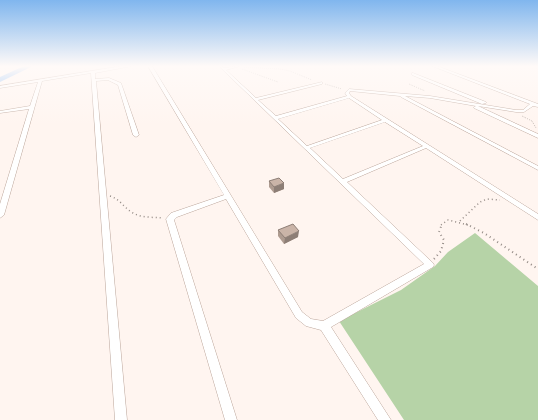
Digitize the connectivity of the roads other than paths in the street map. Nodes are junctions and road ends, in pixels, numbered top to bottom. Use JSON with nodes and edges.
{"nodes":[{"id":1,"x":14,"y":86,"type":"edge"},
{"id":2,"x":39,"y":86,"type":"edge"},
{"id":3,"x":94,"y":86,"type":"edge"},
{"id":4,"x":121,"y":86,"type":"edge"},
{"id":5,"x":162,"y":86,"type":"edge"},
{"id":6,"x":241,"y":86,"type":"edge"},
{"id":7,"x":310,"y":86,"type":"edge"},
{"id":8,"x":442,"y":86,"type":"edge"},
{"id":9,"x":485,"y":86,"type":"edge"},
{"id":10,"x":0,"y":88,"type":"edge"},
{"id":11,"x":398,"y":94,"type":"junction"},
{"id":12,"x":350,"y":97,"type":"junction"},
{"id":13,"x":255,"y":99,"type":"junction"},
{"id":14,"x":467,"y":103,"type":"junction"},
{"id":15,"x":533,"y":104,"type":"junction"},
{"id":16,"x":538,"y":106,"type":"edge"},
{"id":17,"x":32,"y":107,"type":"junction"},
{"id":18,"x":497,"y":108,"type":"junction"},
{"id":19,"x":0,"y":112,"type":"edge"},
{"id":20,"x":275,"y":118,"type":"junction"},
{"id":21,"x":386,"y":120,"type":"junction"},
{"id":22,"x":136,"y":135,"type":"dead end"},
{"id":23,"x":538,"y":136,"type":"edge"},
{"id":24,"x":427,"y":146,"type":"junction"},
{"id":25,"x":306,"y":148,"type":"junction"},
{"id":26,"x":538,"y":168,"type":"edge"},
{"id":27,"x":341,"y":182,"type":"junction"},
{"id":28,"x":228,"y":196,"type":"junction"},
{"id":29,"x":0,"y":215,"type":"edge"},
{"id":30,"x":538,"y":217,"type":"edge"},
{"id":31,"x":324,"y":326,"type":"junction"},
{"id":32,"x":121,"y":420,"type":"edge"},
{"id":33,"x":232,"y":420,"type":"edge"},
{"id":34,"x":384,"y":420,"type":"edge"}],
"edges":[{"from":1,"to":10,"type":"street"},
{"from":2,"to":17,"type":"street"},
{"from":3,"to":32,"type":"street"},
{"from":4,"to":22,"type":"street"},
{"from":5,"to":28,"type":"street"},
{"from":6,"to":13,"type":"street"},
{"from":7,"to":13,"type":"street"},
{"from":8,"to":18,"type":"street"},
{"from":9,"to":15,"type":"street"},
{"from":11,"to":12,"type":"street"},
{"from":11,"to":14,"type":"street"},
{"from":11,"to":26,"type":"street"},
{"from":12,"to":20,"type":"street"},
{"from":12,"to":21,"type":"street"},
{"from":13,"to":20,"type":"street"},
{"from":14,"to":18,"type":"street"},
{"from":14,"to":23,"type":"street"},
{"from":15,"to":16,"type":"street"},
{"from":15,"to":18,"type":"street"},
{"from":17,"to":19,"type":"street"},
{"from":17,"to":29,"type":"street"},
{"from":20,"to":25,"type":"street"},
{"from":21,"to":24,"type":"street"},
{"from":21,"to":25,"type":"street"},
{"from":24,"to":27,"type":"street"},
{"from":24,"to":30,"type":"street"},
{"from":25,"to":27,"type":"street"},
{"from":27,"to":31,"type":"street"},
{"from":28,"to":31,"type":"street"},
{"from":28,"to":33,"type":"street"},
{"from":31,"to":34,"type":"street"}]}
